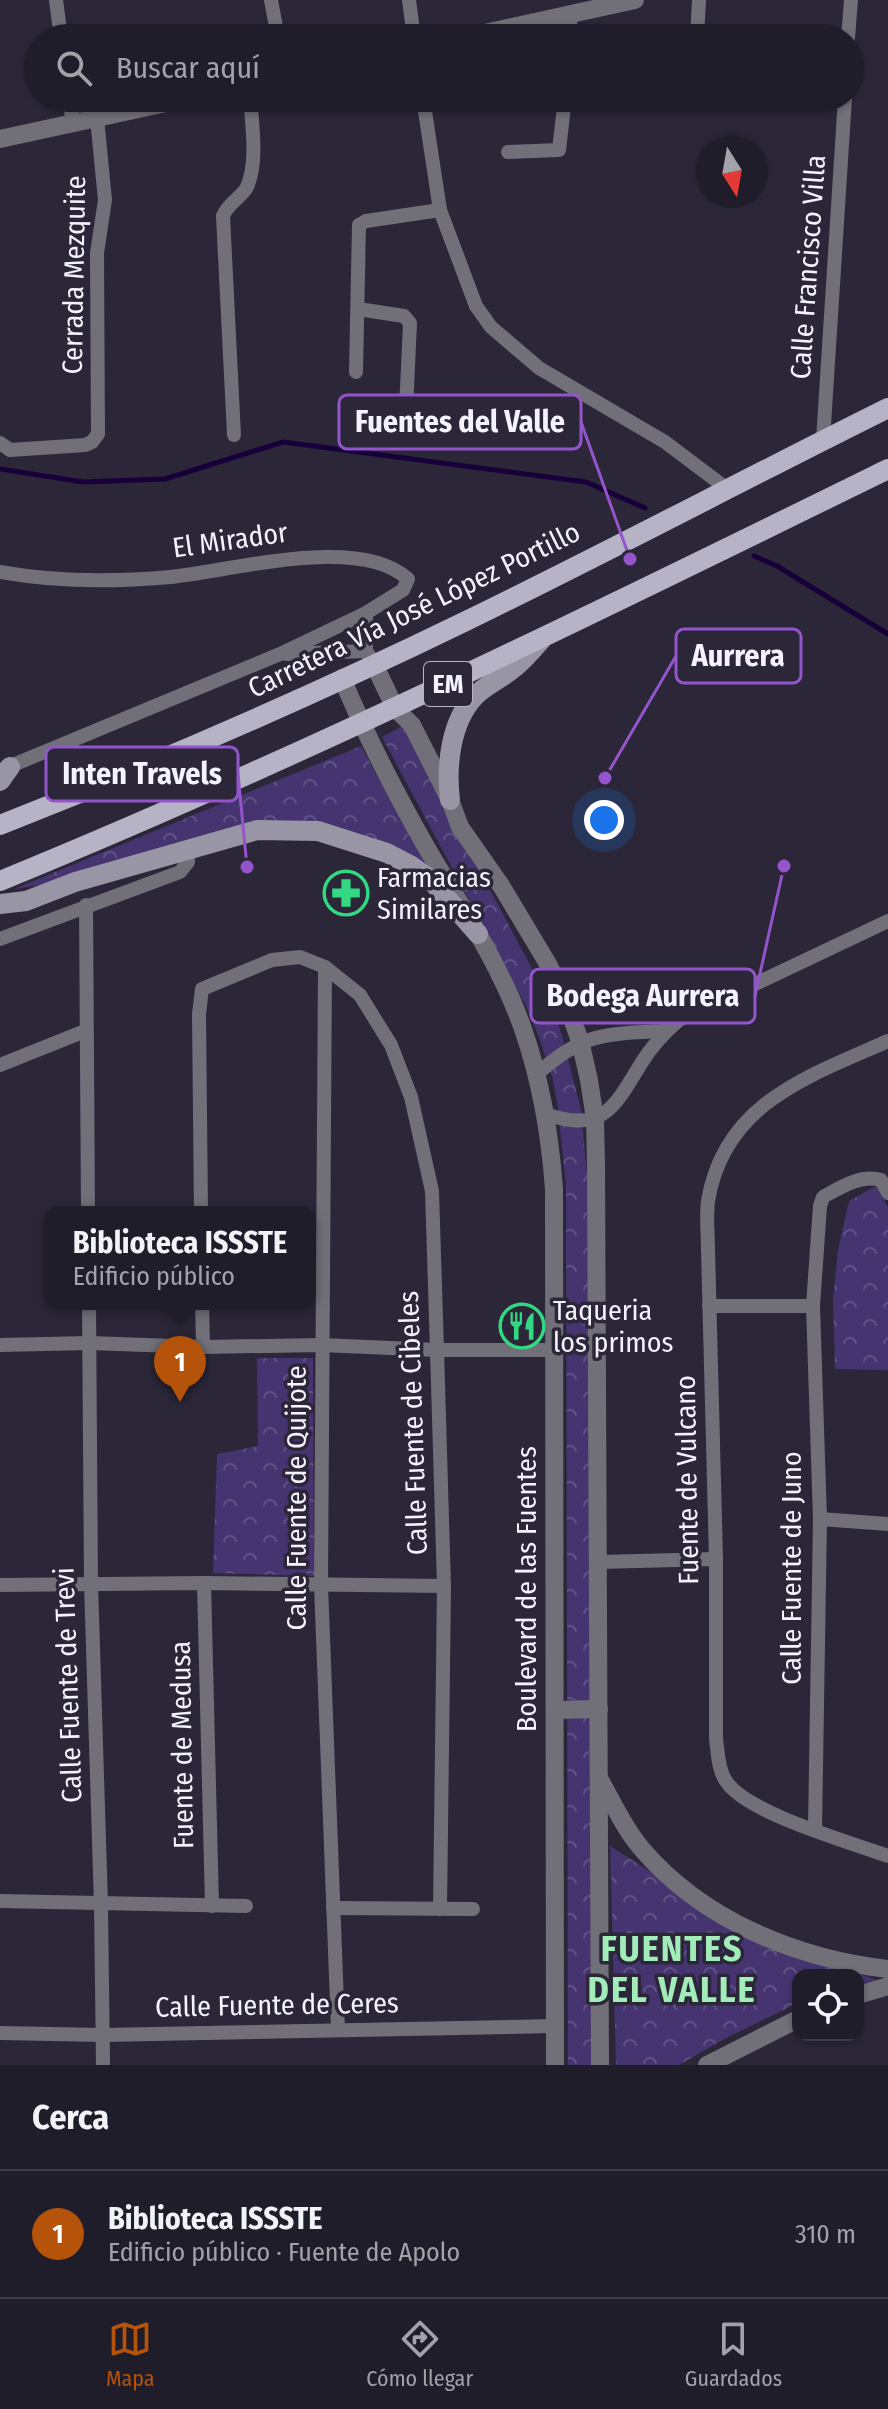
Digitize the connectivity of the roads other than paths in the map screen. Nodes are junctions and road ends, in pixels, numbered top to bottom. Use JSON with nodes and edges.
{"nodes":[{"id":1,"x":56,"y":0,"type":"edge"},
{"id":2,"x":271,"y":0,"type":"edge"},
{"id":3,"x":409,"y":0,"type":"edge"},
{"id":4,"x":635,"y":0,"type":"edge"},
{"id":5,"x":699,"y":0,"type":"edge"},
{"id":6,"x":851,"y":0,"type":"edge"},
{"id":7,"x":571,"y":14,"type":"junction"},
{"id":8,"x":59,"y":24,"type":"edge"},
{"id":9,"x":275,"y":24,"type":"edge"},
{"id":10,"x":412,"y":24,"type":"edge"},
{"id":11,"x":526,"y":24,"type":"edge"},
{"id":12,"x":570,"y":24,"type":"edge"},
{"id":13,"x":698,"y":24,"type":"edge"},
{"id":14,"x":849,"y":24,"type":"edge"},
{"id":15,"x":71,"y":112,"type":"edge"},
{"id":16,"x":125,"y":112,"type":"edge"},
{"id":17,"x":251,"y":112,"type":"edge"},
{"id":18,"x":425,"y":112,"type":"edge"},
{"id":19,"x":563,"y":112,"type":"edge"},
{"id":20,"x":844,"y":112,"type":"edge"},
{"id":21,"x":97,"y":118,"type":"junction"},
{"id":22,"x":73,"y":123,"type":"junction"},
{"id":23,"x":0,"y":139,"type":"edge"},
{"id":24,"x":508,"y":152,"type":"dead end"},
{"id":25,"x":440,"y":210,"type":"junction"},
{"id":26,"x":358,"y":309,"type":"junction"},
{"id":27,"x":356,"y":372,"type":"dead end"},
{"id":28,"x":888,"y":408,"type":"edge"},
{"id":29,"x":405,"y":432,"type":"dead end"},
{"id":30,"x":234,"y":435,"type":"dead end"},
{"id":31,"x":823,"y":440,"type":"junction"},
{"id":32,"x":0,"y":443,"type":"edge"},
{"id":33,"x":888,"y":469,"type":"edge"},
{"id":34,"x":726,"y":488,"type":"junction"},
{"id":35,"x":0,"y":572,"type":"edge"},
{"id":36,"x":366,"y":613,"type":"junction"},
{"id":37,"x":541,"y":640,"type":"junction"},
{"id":38,"x":280,"y":654,"type":"junction"},
{"id":39,"x":370,"y":658,"type":"junction"},
{"id":40,"x":342,"y":678,"type":"junction"},
{"id":41,"x":395,"y":708,"type":"junction"},
{"id":42,"x":362,"y":725,"type":"junction"},
{"id":43,"x":3,"y":773,"type":"edge"},
{"id":44,"x":450,"y":800,"type":"junction"},
{"id":45,"x":0,"y":825,"type":"edge"},
{"id":46,"x":188,"y":849,"type":"junction"},
{"id":47,"x":0,"y":881,"type":"edge"},
{"id":48,"x":0,"y":904,"type":"edge"},
{"id":49,"x":86,"y":905,"type":"junction"},
{"id":50,"x":887,"y":924,"type":"edge"},
{"id":51,"x":478,"y":934,"type":"junction"},
{"id":52,"x":0,"y":939,"type":"edge"},
{"id":53,"x":325,"y":967,"type":"junction"},
{"id":54,"x":85,"y":1031,"type":"junction"},
{"id":55,"x":665,"y":1031,"type":"junction"},
{"id":56,"x":580,"y":1041,"type":"junction"},
{"id":57,"x":888,"y":1041,"type":"edge"},
{"id":58,"x":0,"y":1065,"type":"edge"},
{"id":59,"x":537,"y":1074,"type":"junction"},
{"id":60,"x":546,"y":1114,"type":"junction"},
{"id":61,"x":595,"y":1119,"type":"junction"},
{"id":62,"x":888,"y":1193,"type":"edge"},
{"id":63,"x":88,"y":1206,"type":"edge"},
{"id":64,"x":201,"y":1206,"type":"edge"},
{"id":65,"x":709,"y":1306,"type":"junction"},
{"id":66,"x":813,"y":1306,"type":"junction"},
{"id":67,"x":89,"y":1310,"type":"edge"},
{"id":68,"x":202,"y":1310,"type":"edge"},
{"id":69,"x":89,"y":1343,"type":"junction"},
{"id":70,"x":0,"y":1345,"type":"edge"},
{"id":71,"x":321,"y":1345,"type":"junction"},
{"id":72,"x":203,"y":1347,"type":"junction"},
{"id":73,"x":437,"y":1350,"type":"junction"},
{"id":74,"x":554,"y":1350,"type":"junction"},
{"id":75,"x":820,"y":1519,"type":"junction"},
{"id":76,"x":888,"y":1524,"type":"edge"},
{"id":77,"x":716,"y":1559,"type":"junction"},
{"id":78,"x":598,"y":1562,"type":"junction"},
{"id":79,"x":91,"y":1583,"type":"junction"},
{"id":80,"x":204,"y":1583,"type":"junction"},
{"id":81,"x":0,"y":1585,"type":"edge"},
{"id":82,"x":321,"y":1585,"type":"junction"},
{"id":83,"x":444,"y":1586,"type":"junction"},
{"id":84,"x":599,"y":1709,"type":"junction"},
{"id":85,"x":555,"y":1710,"type":"junction"},
{"id":86,"x":599,"y":1778,"type":"junction"},
{"id":87,"x":815,"y":1830,"type":"junction"},
{"id":88,"x":888,"y":1856,"type":"edge"},
{"id":89,"x":0,"y":1901,"type":"edge"},
{"id":90,"x":101,"y":1905,"type":"junction"},
{"id":91,"x":212,"y":1906,"type":"junction"},
{"id":92,"x":246,"y":1906,"type":"dead end"},
{"id":93,"x":333,"y":1908,"type":"junction"},
{"id":94,"x":440,"y":1909,"type":"junction"},
{"id":95,"x":473,"y":1909,"type":"dead end"},
{"id":96,"x":888,"y":1969,"type":"edge"},
{"id":97,"x":888,"y":1986,"type":"edge"},
{"id":98,"x":864,"y":1993,"type":"edge"},
{"id":99,"x":792,"y":2022,"type":"edge"},
{"id":100,"x":555,"y":2026,"type":"junction"},
{"id":101,"x":338,"y":2029,"type":"junction"},
{"id":102,"x":0,"y":2033,"type":"edge"},
{"id":103,"x":103,"y":2035,"type":"junction"},
{"id":104,"x":103,"y":2065,"type":"edge"},
{"id":105,"x":555,"y":2065,"type":"edge"},
{"id":106,"x":600,"y":2065,"type":"edge"},
{"id":107,"x":707,"y":2065,"type":"edge"}],
"edges":[{"from":1,"to":8,"type":"street"},
{"from":2,"to":9,"type":"street"},
{"from":3,"to":10,"type":"street"},
{"from":4,"to":7,"type":"street"},
{"from":5,"to":13,"type":"street"},
{"from":6,"to":14,"type":"street"},
{"from":7,"to":11,"type":"street"},
{"from":7,"to":12,"type":"street"},
{"from":15,"to":22,"type":"street"},
{"from":16,"to":21,"type":"street"},
{"from":17,"to":30,"type":"street"},
{"from":18,"to":25,"type":"street"},
{"from":19,"to":24,"type":"street"},
{"from":20,"to":31,"type":"street","name":"Calle Francisco Villa"},
{"from":21,"to":22,"type":"street"},
{"from":21,"to":32,"type":"street","name":"Cerrada Mezquite"},
{"from":22,"to":23,"type":"street"},
{"from":25,"to":26,"type":"street"},
{"from":25,"to":34,"type":"street"},
{"from":26,"to":27,"type":"street"},
{"from":26,"to":29,"type":"street"},
{"from":28,"to":31,"type":"main road","name":"Carretera Vía José López Portillo","number":"EM"},
{"from":31,"to":34,"type":"main road","name":"Carretera Vía José López Portillo","number":"EM"},
{"from":33,"to":37,"type":"main road","number":"EM"},
{"from":34,"to":39,"type":"main road","name":"Carretera Vía José López Portillo","number":"EM"},
{"from":35,"to":36,"type":"street","name":"El Mirador"},
{"from":36,"to":38,"type":"street","name":"El Mirador"},
{"from":36,"to":39,"type":"street"},
{"from":37,"to":41,"type":"main road","number":"EM"},
{"from":37,"to":44,"type":"main road"},
{"from":38,"to":39,"type":"street"},
{"from":38,"to":43,"type":"street","name":"El Mirador"},
{"from":39,"to":40,"type":"main road","name":"Carretera Vía José López Portillo","number":"EM"},
{"from":39,"to":41,"type":"street"},
{"from":40,"to":42,"type":"street"},
{"from":40,"to":45,"type":"main road","name":"Carretera Vía José López Portillo","number":"EM"},
{"from":41,"to":42,"type":"main road","number":"EM"},
{"from":41,"to":44,"type":"street"},
{"from":42,"to":47,"type":"main road","number":"EM"},
{"from":42,"to":51,"type":"street","name":"Boulevard de las Fuentes"},
{"from":44,"to":56,"type":"street"},
{"from":46,"to":48,"type":"main road"},
{"from":46,"to":49,"type":"street"},
{"from":46,"to":51,"type":"main road"},
{"from":49,"to":52,"type":"street"},
{"from":49,"to":54,"type":"street"},
{"from":50,"to":55,"type":"street"},
{"from":51,"to":59,"type":"street","name":"Boulevard de las Fuentes"},
{"from":53,"to":64,"type":"street"},
{"from":53,"to":71,"type":"street","name":"Calle Fuente de Quijote"},
{"from":53,"to":73,"type":"street","name":"Calle Fuente de Cibeles"},
{"from":54,"to":58,"type":"street"},
{"from":54,"to":63,"type":"street"},
{"from":55,"to":56,"type":"street"},
{"from":55,"to":61,"type":"street"},
{"from":56,"to":59,"type":"street"},
{"from":56,"to":61,"type":"street"},
{"from":57,"to":65,"type":"street","name":"Fuente de Vulcano"},
{"from":59,"to":60,"type":"street","name":"Boulevard de las Fuentes"},
{"from":60,"to":61,"type":"street"},
{"from":60,"to":74,"type":"street","name":"Boulevard de las Fuentes"},
{"from":61,"to":78,"type":"street"},
{"from":62,"to":66,"type":"street","name":"Calle Fuente de Juno"},
{"from":65,"to":66,"type":"street"},
{"from":65,"to":77,"type":"street","name":"Fuente de Vulcano"},
{"from":66,"to":75,"type":"street","name":"Calle Fuente de Juno"},
{"from":67,"to":69,"type":"street","name":"Calle Fuente de Trevi"},
{"from":68,"to":72,"type":"street"},
{"from":69,"to":70,"type":"street"},
{"from":69,"to":72,"type":"street"},
{"from":69,"to":79,"type":"street","name":"Calle Fuente de Trevi"},
{"from":71,"to":72,"type":"street"},
{"from":71,"to":73,"type":"street"},
{"from":71,"to":82,"type":"street","name":"Calle Fuente de Quijote"},
{"from":73,"to":74,"type":"street"},
{"from":73,"to":83,"type":"street","name":"Calle Fuente de Cibeles"},
{"from":74,"to":85,"type":"street","name":"Boulevard de las Fuentes"},
{"from":75,"to":76,"type":"street"},
{"from":75,"to":87,"type":"street","name":"Calle Fuente de Juno"},
{"from":77,"to":78,"type":"street"},
{"from":77,"to":87,"type":"street","name":"Fuente de Vulcano"},
{"from":78,"to":84,"type":"street"},
{"from":79,"to":80,"type":"street"},
{"from":79,"to":81,"type":"street"},
{"from":79,"to":90,"type":"street","name":"Calle Fuente de Trevi"},
{"from":80,"to":82,"type":"street"},
{"from":80,"to":91,"type":"street","name":"Fuente de Medusa"},
{"from":82,"to":83,"type":"street"},
{"from":82,"to":93,"type":"street","name":"Calle Fuente de Quijote"},
{"from":83,"to":94,"type":"street","name":"Calle Fuente de Cibeles"},
{"from":84,"to":85,"type":"street"},
{"from":84,"to":86,"type":"street"},
{"from":85,"to":100,"type":"street","name":"Boulevard de las Fuentes"},
{"from":86,"to":96,"type":"street"},
{"from":86,"to":106,"type":"street"},
{"from":87,"to":88,"type":"street","name":"Fuente de Vulcano"},
{"from":89,"to":90,"type":"street"},
{"from":90,"to":91,"type":"street"},
{"from":90,"to":103,"type":"street","name":"Calle Fuente de Trevi"},
{"from":91,"to":92,"type":"street"},
{"from":93,"to":94,"type":"street"},
{"from":93,"to":101,"type":"street","name":"Calle Fuente de Quijote"},
{"from":94,"to":95,"type":"street"},
{"from":97,"to":98,"type":"street"},
{"from":99,"to":107,"type":"street"},
{"from":100,"to":101,"type":"street","name":"Calle Fuente de Ceres"},
{"from":100,"to":105,"type":"street","name":"Boulevard de las Fuentes"},
{"from":101,"to":103,"type":"street","name":"Calle Fuente de Ceres"},
{"from":102,"to":103,"type":"street","name":"Calle Fuente de Ceres"},
{"from":103,"to":104,"type":"street","name":"Calle Fuente de Trevi"}]}
